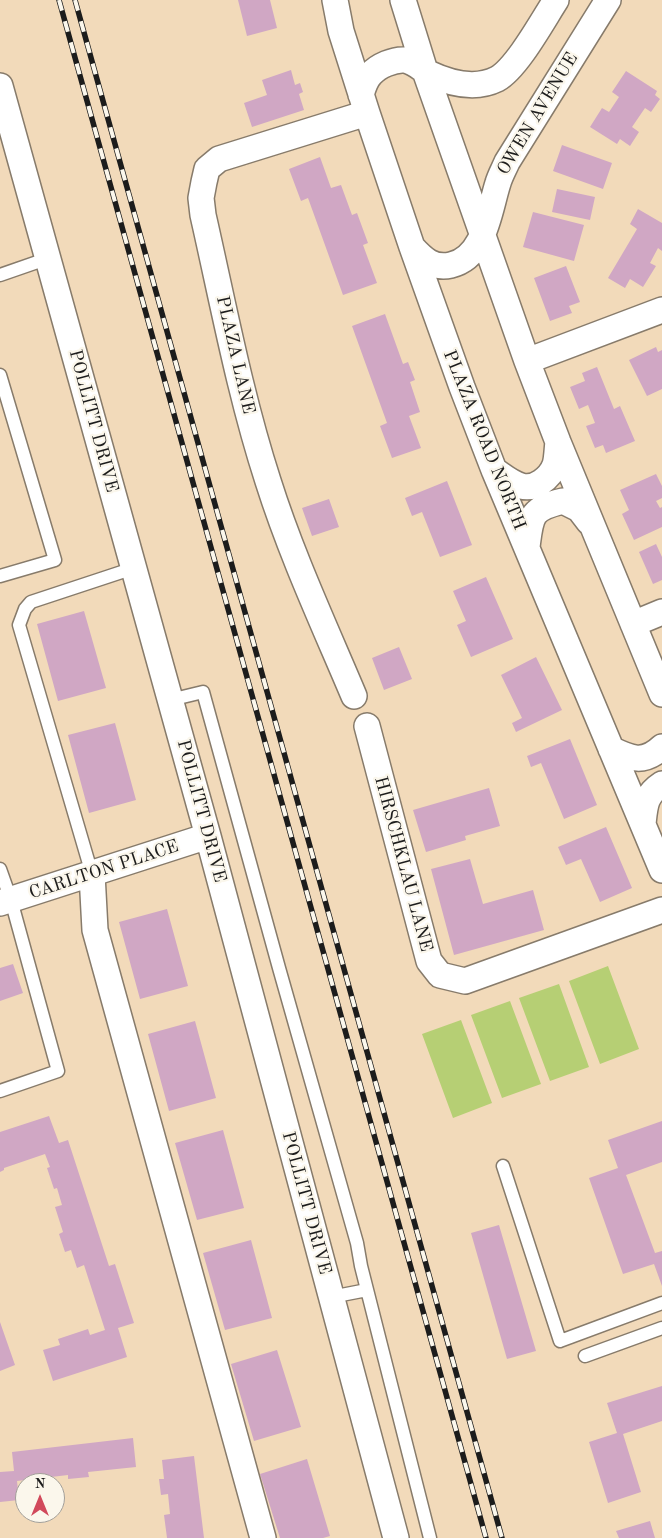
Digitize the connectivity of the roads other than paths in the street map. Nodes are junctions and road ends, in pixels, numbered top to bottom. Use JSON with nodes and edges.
{"nodes":[{"id":1,"x":335,"y":0,"type":"edge"},
{"id":2,"x":403,"y":0,"type":"edge"},
{"id":3,"x":556,"y":0,"type":"edge"},
{"id":4,"x":608,"y":0,"type":"edge"},
{"id":5,"x":425,"y":71,"type":"junction"},
{"id":6,"x":0,"y":86,"type":"edge"},
{"id":7,"x":364,"y":104,"type":"junction"},
{"id":8,"x":482,"y":235,"type":"junction"},
{"id":9,"x":412,"y":247,"type":"junction"},
{"id":10,"x":48,"y":258,"type":"junction"},
{"id":11,"x":0,"y":275,"type":"edge"},
{"id":12,"x":662,"y":310,"type":"edge"},
{"id":13,"x":527,"y":360,"type":"junction"},
{"id":14,"x":0,"y":375,"type":"edge"},
{"id":15,"x":558,"y":442,"type":"junction"},
{"id":16,"x":494,"y":470,"type":"junction"},
{"id":17,"x":592,"y":526,"type":"junction"},
{"id":18,"x":527,"y":547,"type":"junction"},
{"id":19,"x":134,"y":568,"type":"junction"},
{"id":20,"x":0,"y":576,"type":"edge"},
{"id":21,"x":662,"y":612,"type":"edge"},
{"id":22,"x":633,"y":624,"type":"junction"},
{"id":23,"x":662,"y":694,"type":"edge"},
{"id":24,"x":354,"y":696,"type":"dead end"},
{"id":25,"x":170,"y":700,"type":"junction"},
{"id":26,"x":367,"y":726,"type":"dead end"},
{"id":27,"x":662,"y":747,"type":"edge"},
{"id":28,"x":611,"y":749,"type":"junction"},
{"id":29,"x":662,"y":784,"type":"edge"},
{"id":30,"x":643,"y":824,"type":"junction"},
{"id":31,"x":208,"y":836,"type":"junction"},
{"id":32,"x":0,"y":869,"type":"edge"},
{"id":33,"x":662,"y":870,"type":"edge"},
{"id":34,"x":92,"y":874,"type":"junction"},
{"id":35,"x":5,"y":902,"type":"edge"},
{"id":36,"x":662,"y":910,"type":"edge"},
{"id":37,"x":0,"y":1090,"type":"edge"},
{"id":38,"x":503,"y":1166,"type":"dead end"},
{"id":39,"x":367,"y":1290,"type":"junction"},
{"id":40,"x":331,"y":1298,"type":"junction"},
{"id":41,"x":662,"y":1303,"type":"edge"},
{"id":42,"x":662,"y":1328,"type":"edge"},
{"id":43,"x":585,"y":1356,"type":"dead end"},
{"id":44,"x":263,"y":1538,"type":"edge"},
{"id":45,"x":396,"y":1538,"type":"edge"},
{"id":46,"x":430,"y":1538,"type":"edge"}],
"edges":[{"from":1,"to":7,"type":"street","name":"PLAZA ROAD NORTH"},
{"from":2,"to":5,"type":"street"},
{"from":3,"to":5,"type":"street"},
{"from":4,"to":8,"type":"street","name":"OWEN AVENUE"},
{"from":5,"to":7,"type":"street"},
{"from":5,"to":8,"type":"street"},
{"from":6,"to":10,"type":"street","name":"POLLITT DRIVE"},
{"from":7,"to":9,"type":"street","name":"PLAZA ROAD NORTH"},
{"from":7,"to":24,"type":"street","name":"PLAZA LANE"},
{"from":8,"to":9,"type":"street","name":"OWEN AVENUE"},
{"from":8,"to":13,"type":"street"},
{"from":9,"to":16,"type":"street","name":"PLAZA ROAD NORTH"},
{"from":10,"to":11,"type":"lane"},
{"from":10,"to":19,"type":"street","name":"POLLITT DRIVE"},
{"from":12,"to":13,"type":"street"},
{"from":13,"to":15,"type":"street"},
{"from":14,"to":20,"type":"lane"},
{"from":15,"to":16,"type":"street"},
{"from":15,"to":17,"type":"street"},
{"from":16,"to":18,"type":"street","name":"PLAZA ROAD NORTH"},
{"from":17,"to":18,"type":"street"},
{"from":17,"to":22,"type":"street"},
{"from":18,"to":28,"type":"street","name":"PLAZA ROAD NORTH"},
{"from":19,"to":25,"type":"street","name":"POLLITT DRIVE"},
{"from":19,"to":34,"type":"lane"},
{"from":21,"to":22,"type":"street"},
{"from":22,"to":23,"type":"street"},
{"from":25,"to":31,"type":"street","name":"POLLITT DRIVE"},
{"from":25,"to":39,"type":"lane"},
{"from":26,"to":36,"type":"street","name":"HIRSCHKLAU LANE"},
{"from":27,"to":28,"type":"street"},
{"from":28,"to":30,"type":"street","name":"PLAZA ROAD NORTH"},
{"from":29,"to":30,"type":"street"},
{"from":30,"to":33,"type":"street","name":"PLAZA ROAD NORTH"},
{"from":31,"to":34,"type":"street","name":"CARLTON PLACE"},
{"from":31,"to":40,"type":"street","name":"POLLITT DRIVE"},
{"from":32,"to":35,"type":"lane"},
{"from":34,"to":35,"type":"street","name":"CARLTON PLACE"},
{"from":34,"to":44,"type":"street"},
{"from":35,"to":37,"type":"lane"},
{"from":38,"to":41,"type":"lane"},
{"from":39,"to":40,"type":"lane"},
{"from":39,"to":46,"type":"lane"},
{"from":40,"to":45,"type":"street","name":"POLLITT DRIVE"},
{"from":42,"to":43,"type":"lane"}]}
